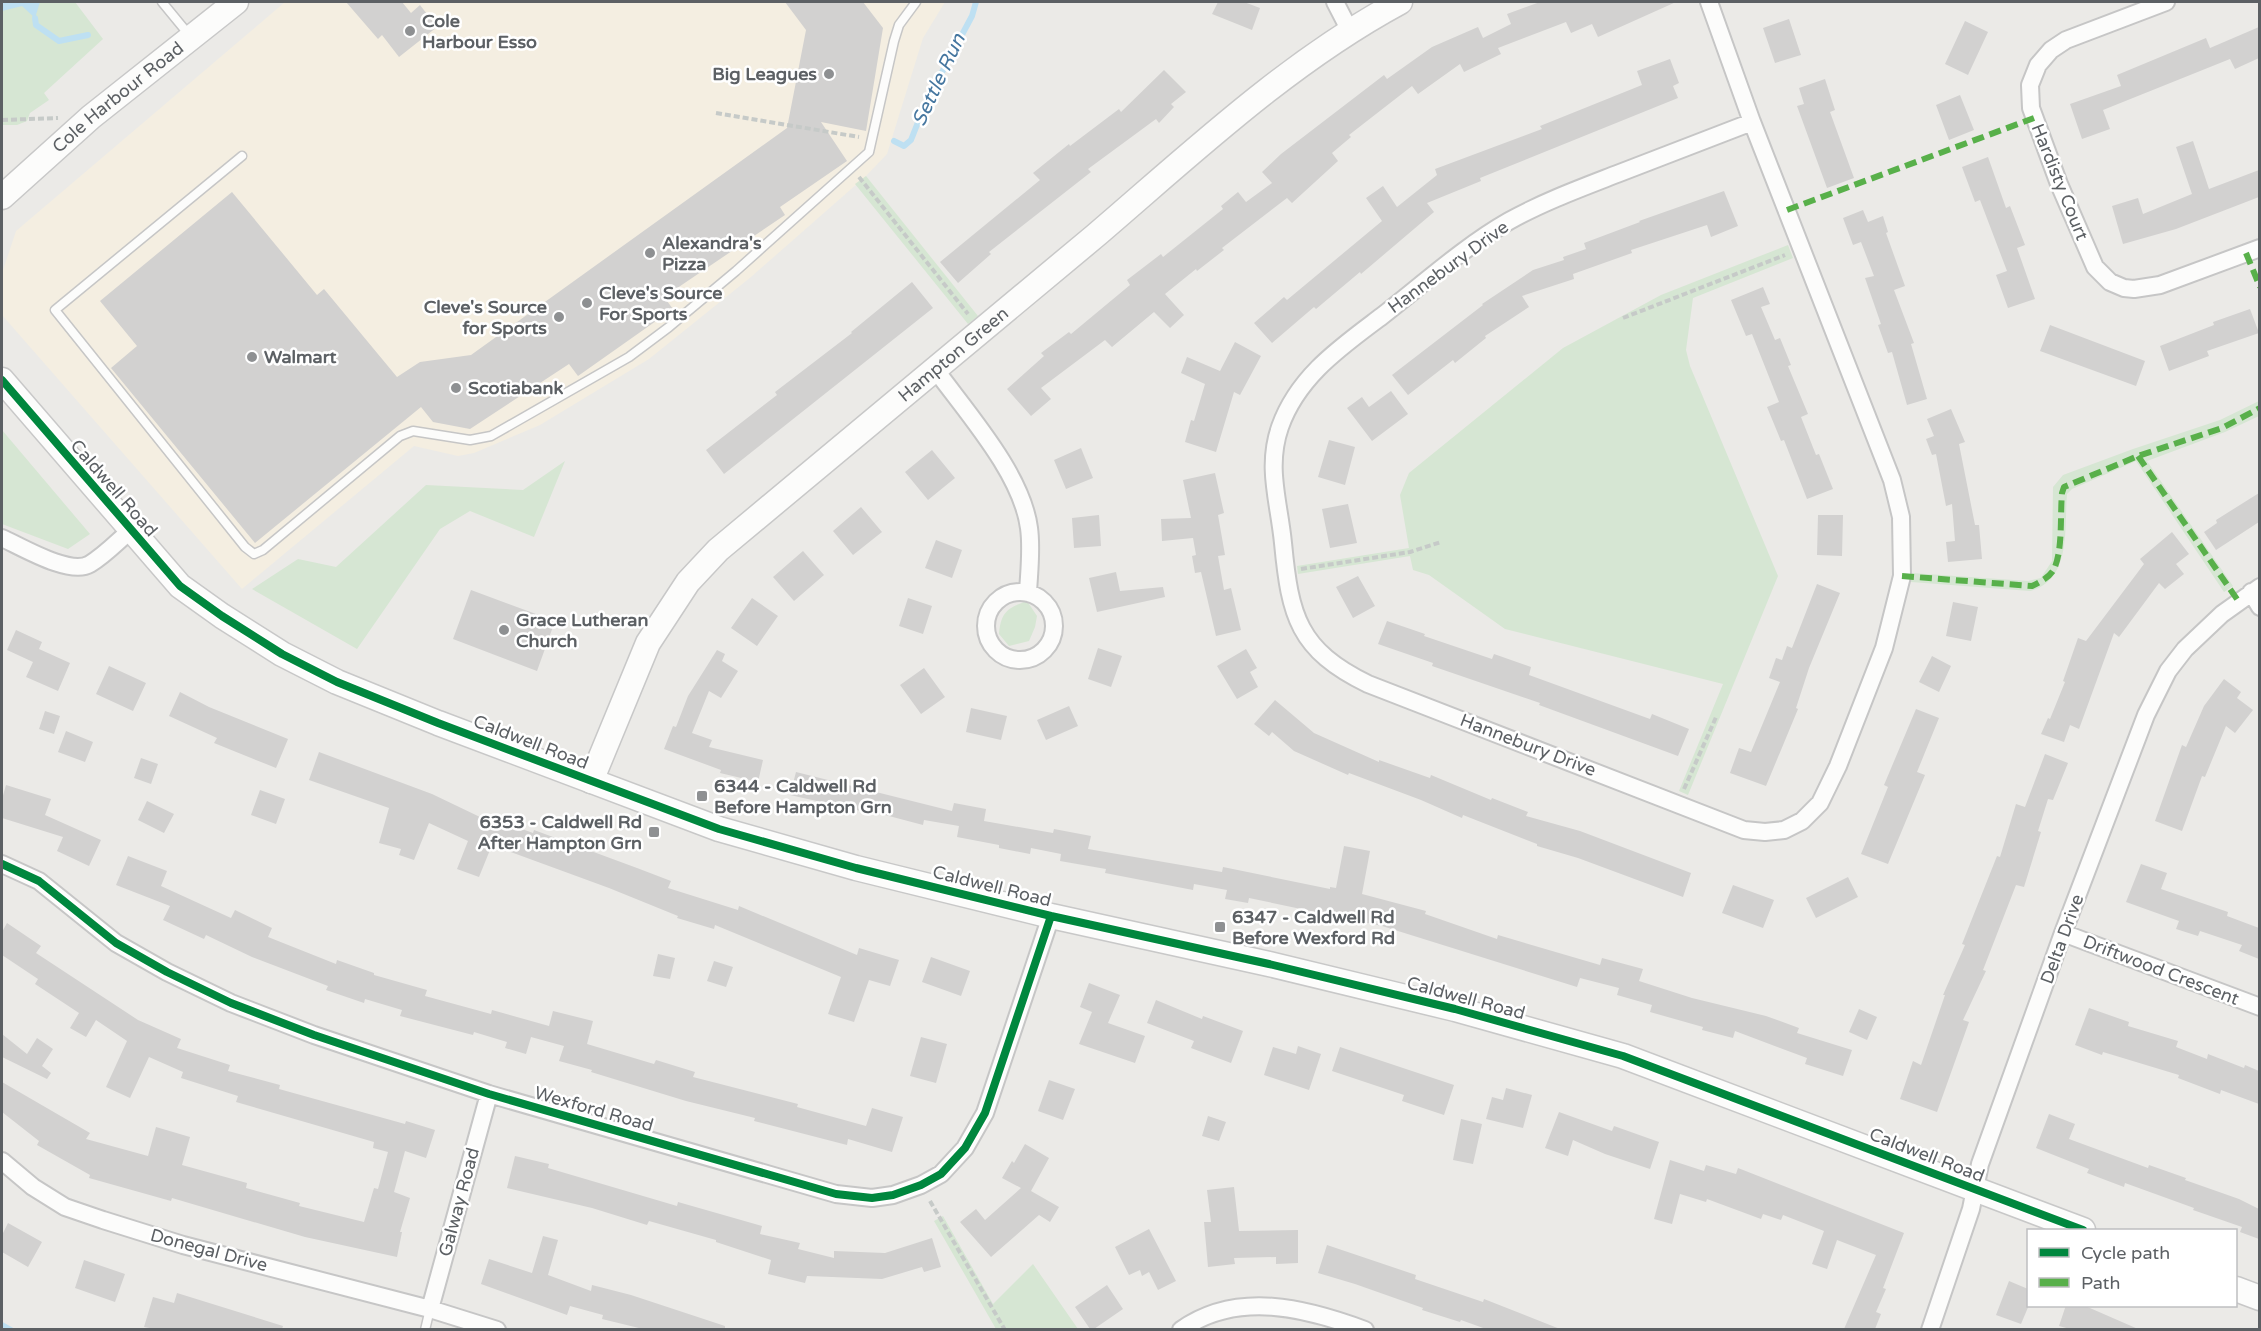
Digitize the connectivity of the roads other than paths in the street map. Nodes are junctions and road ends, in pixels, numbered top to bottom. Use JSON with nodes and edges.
{"nodes":[{"id":1,"x":162,"y":2,"type":"edge"},
{"id":2,"x":236,"y":2,"type":"edge"},
{"id":3,"x":916,"y":2,"type":"edge"},
{"id":4,"x":1335,"y":2,"type":"edge"},
{"id":5,"x":1400,"y":2,"type":"edge"},
{"id":6,"x":1708,"y":2,"type":"edge"},
{"id":7,"x":2166,"y":2,"type":"edge"},
{"id":8,"x":1350,"y":31,"type":"junction"},
{"id":9,"x":191,"y":38,"type":"junction"},
{"id":10,"x":1752,"y":122,"type":"junction"},
{"id":11,"x":242,"y":156,"type":"dead end"},
{"id":12,"x":2,"y":196,"type":"edge"},
{"id":13,"x":2259,"y":248,"type":"edge"},
{"id":14,"x":935,"y":369,"type":"junction"},
{"id":15,"x":2,"y":380,"type":"edge"},
{"id":16,"x":131,"y":530,"type":"junction"},
{"id":17,"x":2,"y":538,"type":"edge"},
{"id":18,"x":1029,"y":593,"type":"junction"},
{"id":19,"x":2257,"y":596,"type":"edge"},
{"id":20,"x":591,"y":781,"type":"junction"},
{"id":21,"x":2,"y":864,"type":"edge"},
{"id":22,"x":1051,"y":916,"type":"junction"},
{"id":23,"x":2064,"y":933,"type":"junction"},
{"id":24,"x":2259,"y":1007,"type":"edge"},
{"id":25,"x":489,"y":1094,"type":"junction"},
{"id":26,"x":2,"y":1161,"type":"edge"},
{"id":27,"x":1976,"y":1189,"type":"junction"},
{"id":28,"x":2080,"y":1229,"type":"edge"},
{"id":29,"x":2237,"y":1290,"type":"edge"},
{"id":30,"x":2259,"y":1298,"type":"edge"},
{"id":31,"x":430,"y":1309,"type":"junction"},
{"id":32,"x":425,"y":1329,"type":"edge"},
{"id":33,"x":497,"y":1329,"type":"edge"},
{"id":34,"x":1181,"y":1329,"type":"edge"},
{"id":35,"x":1365,"y":1329,"type":"edge"},
{"id":36,"x":1930,"y":1329,"type":"edge"}],
"edges":[{"from":1,"to":9,"type":"lane"},
{"from":2,"to":9,"type":"street","name":"Cole Harbour Road"},
{"from":3,"to":11,"type":"lane"},
{"from":4,"to":8,"type":"street"},
{"from":5,"to":8,"type":"street","name":"Hampton Green"},
{"from":6,"to":10,"type":"street","name":"Hannebury Drive"},
{"from":7,"to":13,"type":"street","name":"Hardisty Court"},
{"from":8,"to":14,"type":"street","name":"Hampton Green"},
{"from":9,"to":12,"type":"street","name":"Cole Harbour Road"},
{"from":10,"to":10,"type":"street","name":"Hannebury Drive"},
{"from":14,"to":18,"type":"street"},
{"from":14,"to":20,"type":"street","name":"Hampton Green"},
{"from":15,"to":16,"type":"street","name":"Caldwell Road"},
{"from":16,"to":17,"type":"street"},
{"from":16,"to":20,"type":"street","name":"Caldwell Road"},
{"from":18,"to":18,"type":"street"},
{"from":19,"to":23,"type":"street","name":"Delta Drive"},
{"from":20,"to":22,"type":"street","name":"Caldwell Road"},
{"from":21,"to":25,"type":"street","name":"Wexford Road"},
{"from":22,"to":25,"type":"street","name":"Wexford Road"},
{"from":22,"to":27,"type":"street","name":"Caldwell Road"},
{"from":23,"to":24,"type":"street","name":"Driftwood Crescent"},
{"from":23,"to":27,"type":"street","name":"Delta Drive"},
{"from":25,"to":31,"type":"street","name":"Galway Road"},
{"from":26,"to":31,"type":"street","name":"Donegal Drive"},
{"from":27,"to":28,"type":"street","name":"Caldwell Road"},
{"from":27,"to":36,"type":"street","name":"Delta Drive"},
{"from":29,"to":30,"type":"street"},
{"from":31,"to":32,"type":"lane"},
{"from":31,"to":33,"type":"street","name":"Donegal Drive"},
{"from":34,"to":35,"type":"street"}]}
